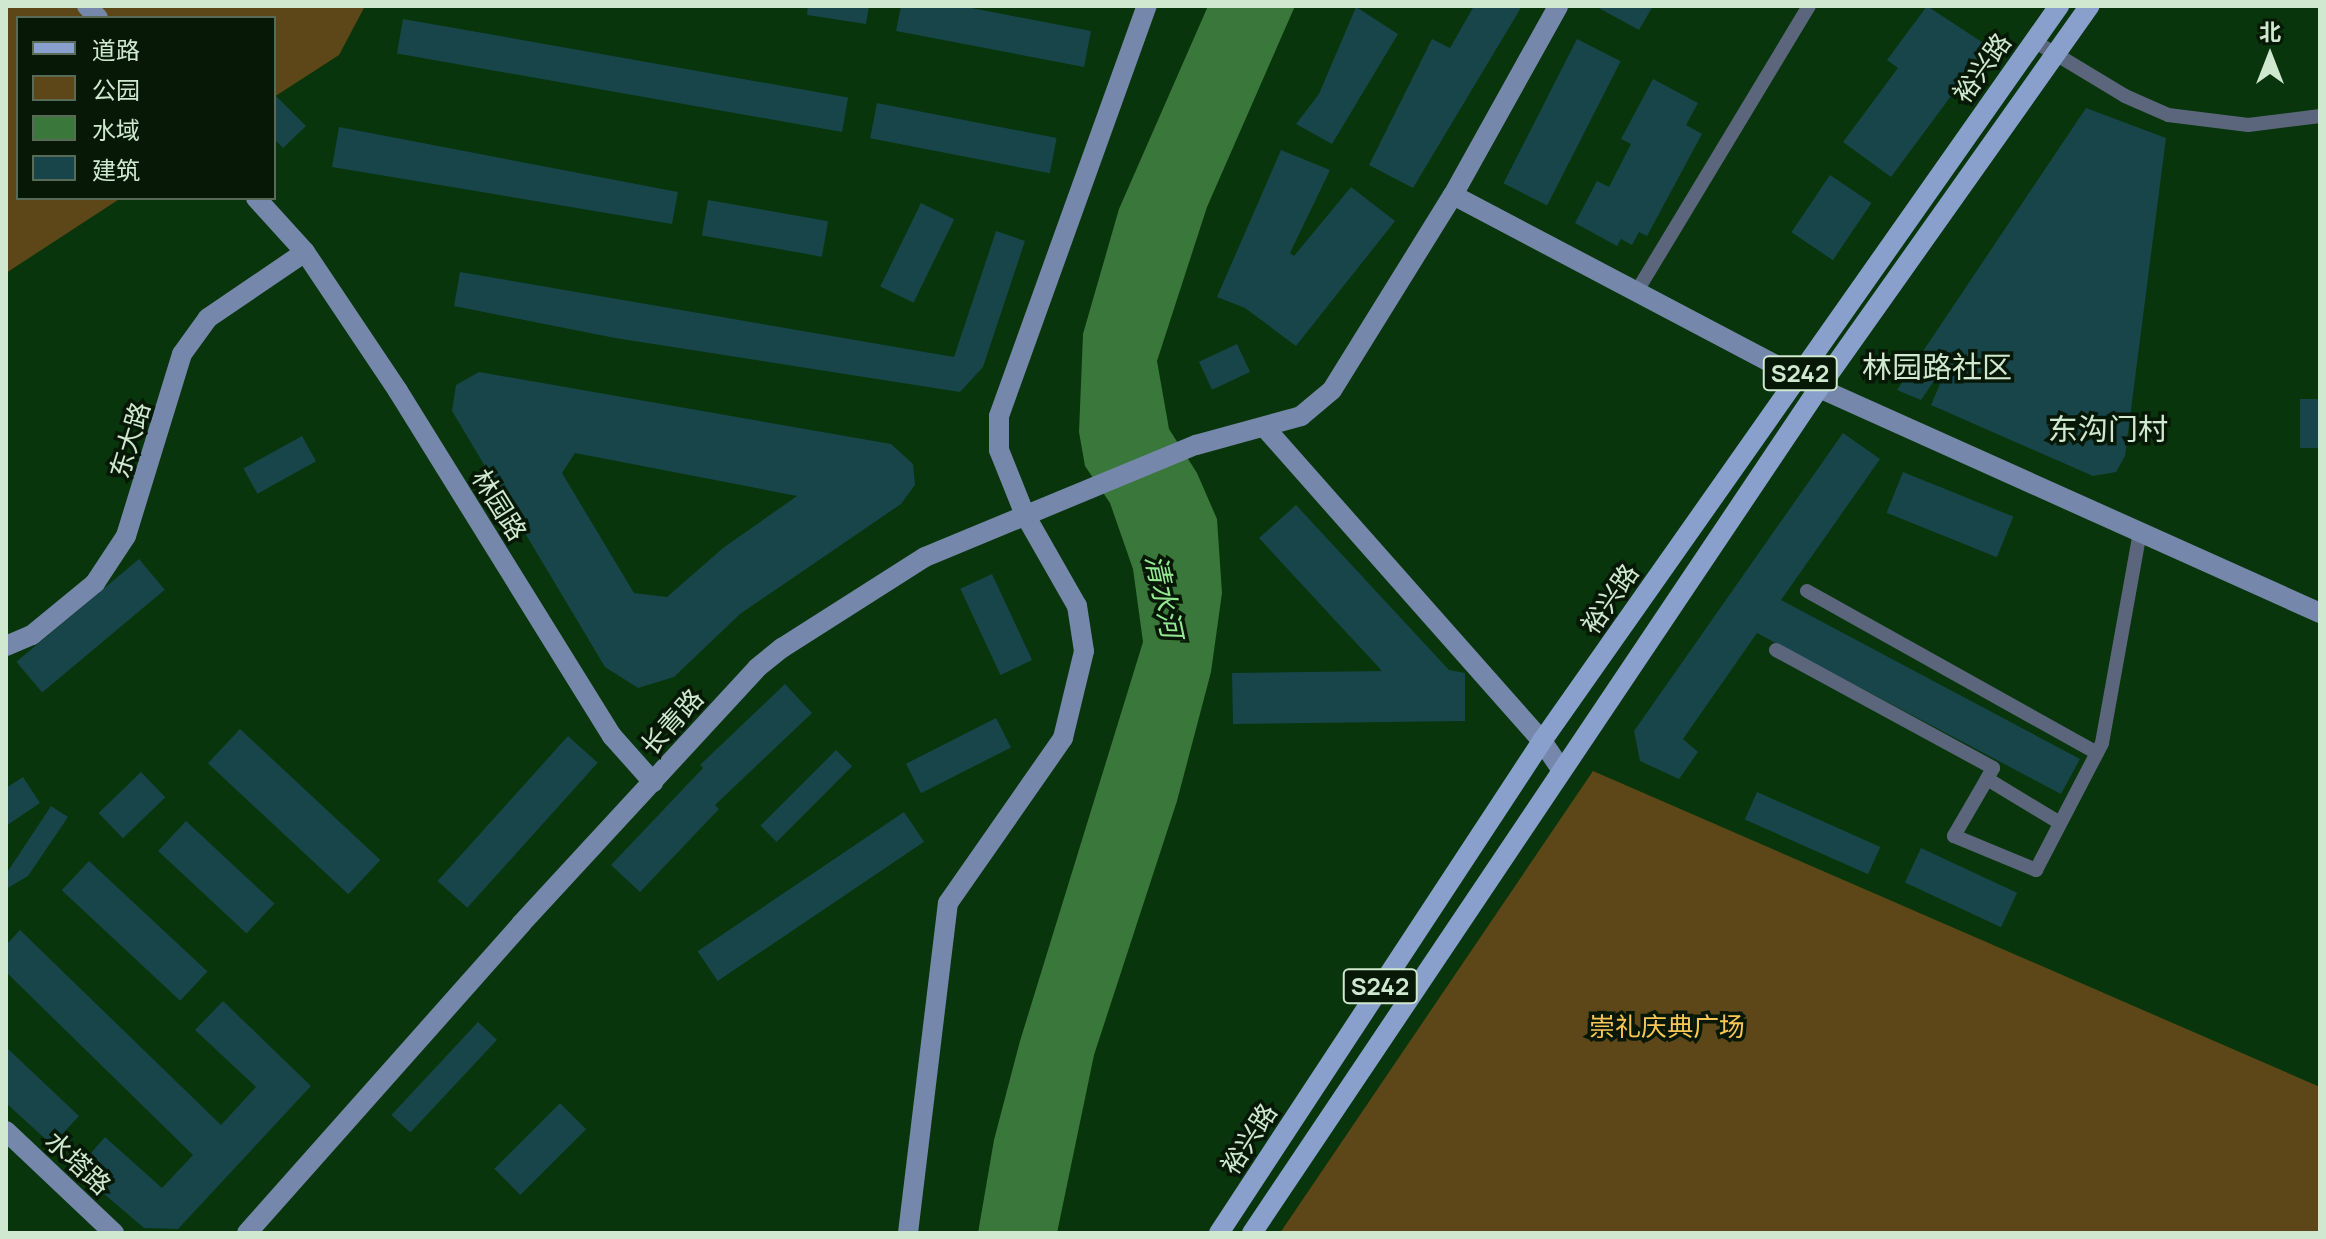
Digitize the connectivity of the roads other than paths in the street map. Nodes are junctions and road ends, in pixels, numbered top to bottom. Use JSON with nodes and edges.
{"nodes":[{"id":1,"x":1147,"y":6,"type":"edge"},
{"id":2,"x":1558,"y":6,"type":"edge"},
{"id":3,"x":1809,"y":6,"type":"edge"},
{"id":4,"x":2059,"y":6,"type":"edge"},
{"id":5,"x":2089,"y":6,"type":"edge"},
{"id":6,"x":2034,"y":41,"type":"junction"},
{"id":7,"x":2054,"y":55,"type":"junction"},
{"id":8,"x":2320,"y":116,"type":"edge"},
{"id":9,"x":1453,"y":195,"type":"junction"},
{"id":10,"x":258,"y":200,"type":"edge"},
{"id":11,"x":305,"y":252,"type":"junction"},
{"id":12,"x":1637,"y":291,"type":"junction"},
{"id":13,"x":1799,"y":375,"type":"junction"},
{"id":14,"x":1819,"y":388,"type":"junction"},
{"id":15,"x":1266,"y":429,"type":"junction"},
{"id":16,"x":1025,"y":515,"type":"junction"},
{"id":17,"x":2140,"y":532,"type":"junction"},
{"id":18,"x":1807,"y":591,"type":"dead end"},
{"id":19,"x":2320,"y":613,"type":"edge"},
{"id":20,"x":6,"y":646,"type":"edge"},
{"id":21,"x":1776,"y":650,"type":"dead end"},
{"id":22,"x":1542,"y":741,"type":"junction"},
{"id":23,"x":2097,"y":753,"type":"junction"},
{"id":24,"x":1561,"y":769,"type":"junction"},
{"id":25,"x":1987,"y":779,"type":"junction"},
{"id":26,"x":653,"y":782,"type":"junction"},
{"id":27,"x":2060,"y":823,"type":"junction"},
{"id":28,"x":6,"y":1131,"type":"edge"},
{"id":29,"x":1221,"y":1232,"type":"edge"},
{"id":30,"x":114,"y":1233,"type":"edge"},
{"id":31,"x":247,"y":1233,"type":"edge"},
{"id":32,"x":908,"y":1233,"type":"edge"},
{"id":33,"x":1252,"y":1233,"type":"edge"}],
"edges":[{"from":1,"to":16,"type":"street"},
{"from":2,"to":9,"type":"street","name":"长青路"},
{"from":3,"to":12,"type":"street"},
{"from":4,"to":6,"type":"main road","name":"裕兴路","number":"S242"},
{"from":5,"to":7,"type":"main road","name":"裕兴路","number":"S242"},
{"from":6,"to":7,"type":"street"},
{"from":6,"to":13,"type":"main road","name":"裕兴路","number":"S242"},
{"from":7,"to":8,"type":"street"},
{"from":7,"to":14,"type":"main road","name":"裕兴路","number":"S242"},
{"from":9,"to":12,"type":"street"},
{"from":9,"to":15,"type":"street","name":"长青路"},
{"from":10,"to":11,"type":"street","name":"林园路"},
{"from":11,"to":20,"type":"street","name":"东大路"},
{"from":11,"to":26,"type":"street","name":"林园路"},
{"from":12,"to":13,"type":"street"},
{"from":13,"to":14,"type":"street"},
{"from":13,"to":22,"type":"main road","name":"裕兴路","number":"S242"},
{"from":14,"to":17,"type":"street"},
{"from":14,"to":24,"type":"main road","name":"裕兴路","number":"S242"},
{"from":15,"to":16,"type":"street","name":"长青路"},
{"from":15,"to":22,"type":"street"},
{"from":16,"to":26,"type":"street","name":"长青路"},
{"from":16,"to":32,"type":"street"},
{"from":17,"to":19,"type":"street"},
{"from":17,"to":23,"type":"street"},
{"from":18,"to":23,"type":"street"},
{"from":21,"to":25,"type":"street"},
{"from":22,"to":24,"type":"street"},
{"from":22,"to":29,"type":"main road","name":"裕兴路","number":"S242"},
{"from":23,"to":27,"type":"street"},
{"from":24,"to":33,"type":"main road","name":"裕兴路","number":"S242"},
{"from":25,"to":27,"type":"street"},
{"from":25,"to":27,"type":"street"},
{"from":26,"to":31,"type":"street","name":"长青路"},
{"from":28,"to":30,"type":"street","name":"水塔路"}]}
